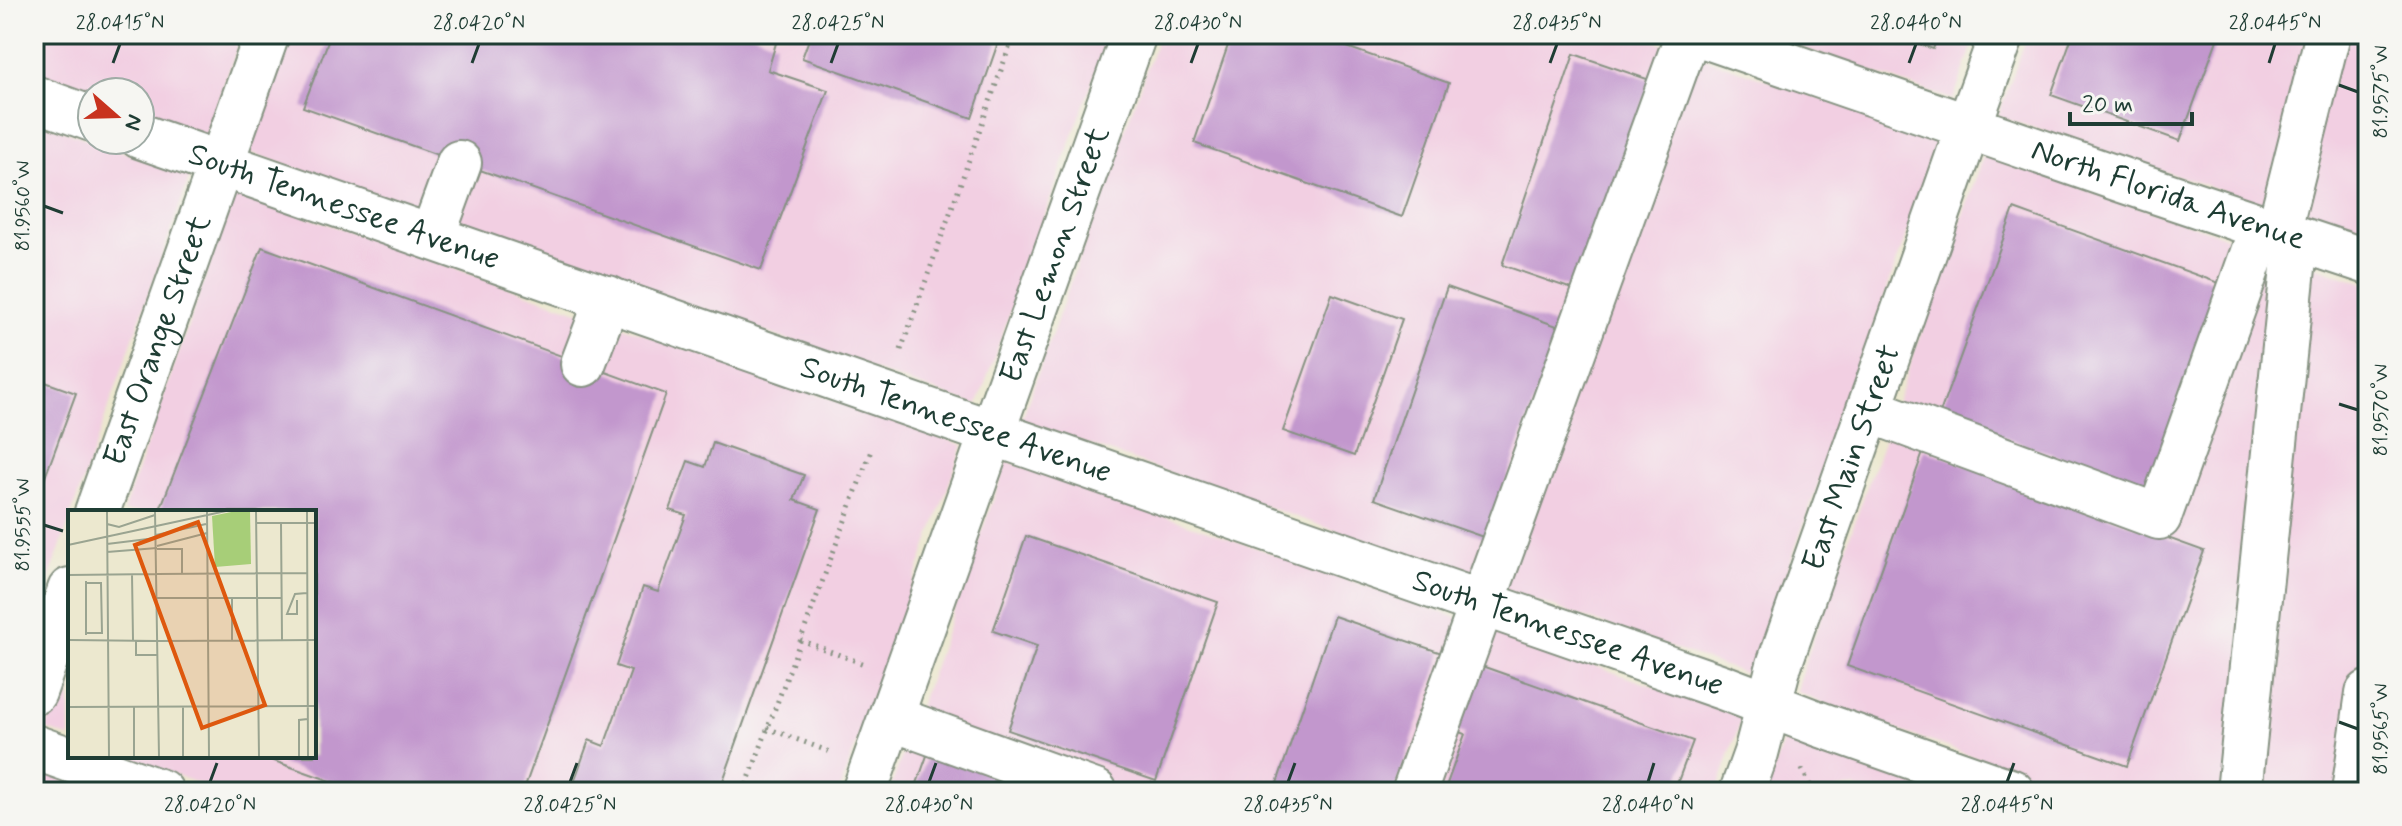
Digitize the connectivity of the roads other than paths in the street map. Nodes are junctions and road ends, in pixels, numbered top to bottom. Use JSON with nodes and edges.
{"nodes":[{"id":1,"x":267,"y":34,"type":"edge"},
{"id":2,"x":1134,"y":34,"type":"edge"},
{"id":3,"x":1688,"y":34,"type":"edge"},
{"id":4,"x":1699,"y":34,"type":"edge"},
{"id":5,"x":2002,"y":34,"type":"edge"},
{"id":6,"x":2328,"y":34,"type":"edge"},
{"id":7,"x":34,"y":98,"type":"edge"},
{"id":8,"x":76,"y":113,"type":"edge"},
{"id":9,"x":1968,"y":128,"type":"junction"},
{"id":10,"x":156,"y":142,"type":"edge"},
{"id":11,"x":459,"y":163,"type":"dead end"},
{"id":12,"x":220,"y":164,"type":"junction"},
{"id":13,"x":2279,"y":233,"type":"junction"},
{"id":14,"x":432,"y":237,"type":"junction"},
{"id":15,"x":2368,"y":262,"type":"edge"},
{"id":16,"x":608,"y":298,"type":"junction"},
{"id":17,"x":583,"y":364,"type":"dead end"},
{"id":18,"x":1869,"y":410,"type":"junction"},
{"id":19,"x":992,"y":433,"type":"junction"},
{"id":20,"x":106,"y":509,"type":"edge"},
{"id":21,"x":68,"y":596,"type":"edge"},
{"id":22,"x":1481,"y":603,"type":"junction"},
{"id":23,"x":34,"y":692,"type":"edge"},
{"id":24,"x":2368,"y":693,"type":"edge"},
{"id":25,"x":1770,"y":704,"type":"junction"},
{"id":26,"x":891,"y":718,"type":"junction"},
{"id":27,"x":34,"y":747,"type":"edge"},
{"id":28,"x":161,"y":792,"type":"edge"},
{"id":29,"x":864,"y":792,"type":"edge"},
{"id":30,"x":1095,"y":792,"type":"edge"},
{"id":31,"x":1414,"y":792,"type":"edge"},
{"id":32,"x":1742,"y":792,"type":"edge"},
{"id":33,"x":2012,"y":792,"type":"edge"},
{"id":34,"x":2239,"y":792,"type":"edge"},
{"id":35,"x":2354,"y":792,"type":"edge"}],
"edges":[{"from":1,"to":12,"type":"street","name":"East Orange Street"},
{"from":2,"to":19,"type":"street","name":"East Lemon Street"},
{"from":3,"to":22,"type":"street"},
{"from":4,"to":9,"type":"street","name":"North Florida Avenue"},
{"from":5,"to":9,"type":"street","name":"East Main Street"},
{"from":6,"to":13,"type":"street"},
{"from":7,"to":8,"type":"street"},
{"from":9,"to":13,"type":"street","name":"North Florida Avenue"},
{"from":9,"to":18,"type":"street","name":"East Main Street"},
{"from":10,"to":12,"type":"street","name":"South Tennessee Avenue"},
{"from":11,"to":14,"type":"street"},
{"from":12,"to":14,"type":"street","name":"South Tennessee Avenue"},
{"from":12,"to":20,"type":"street","name":"East Orange Street"},
{"from":13,"to":15,"type":"street","name":"North Florida Avenue"},
{"from":13,"to":18,"type":"street"},
{"from":13,"to":34,"type":"street"},
{"from":14,"to":16,"type":"street","name":"South Tennessee Avenue"},
{"from":16,"to":17,"type":"street"},
{"from":16,"to":19,"type":"street","name":"South Tennessee Avenue"},
{"from":18,"to":25,"type":"street","name":"East Main Street"},
{"from":19,"to":22,"type":"street","name":"South Tennessee Avenue"},
{"from":19,"to":26,"type":"street","name":"East Lemon Street"},
{"from":21,"to":23,"type":"street"},
{"from":22,"to":25,"type":"street","name":"South Tennessee Avenue"},
{"from":22,"to":31,"type":"street"},
{"from":24,"to":35,"type":"street"},
{"from":25,"to":32,"type":"street","name":"East Main Street"},
{"from":25,"to":33,"type":"street","name":"South Tennessee Avenue"},
{"from":26,"to":29,"type":"street","name":"East Lemon Street"},
{"from":26,"to":30,"type":"street"},
{"from":27,"to":28,"type":"street"}]}
